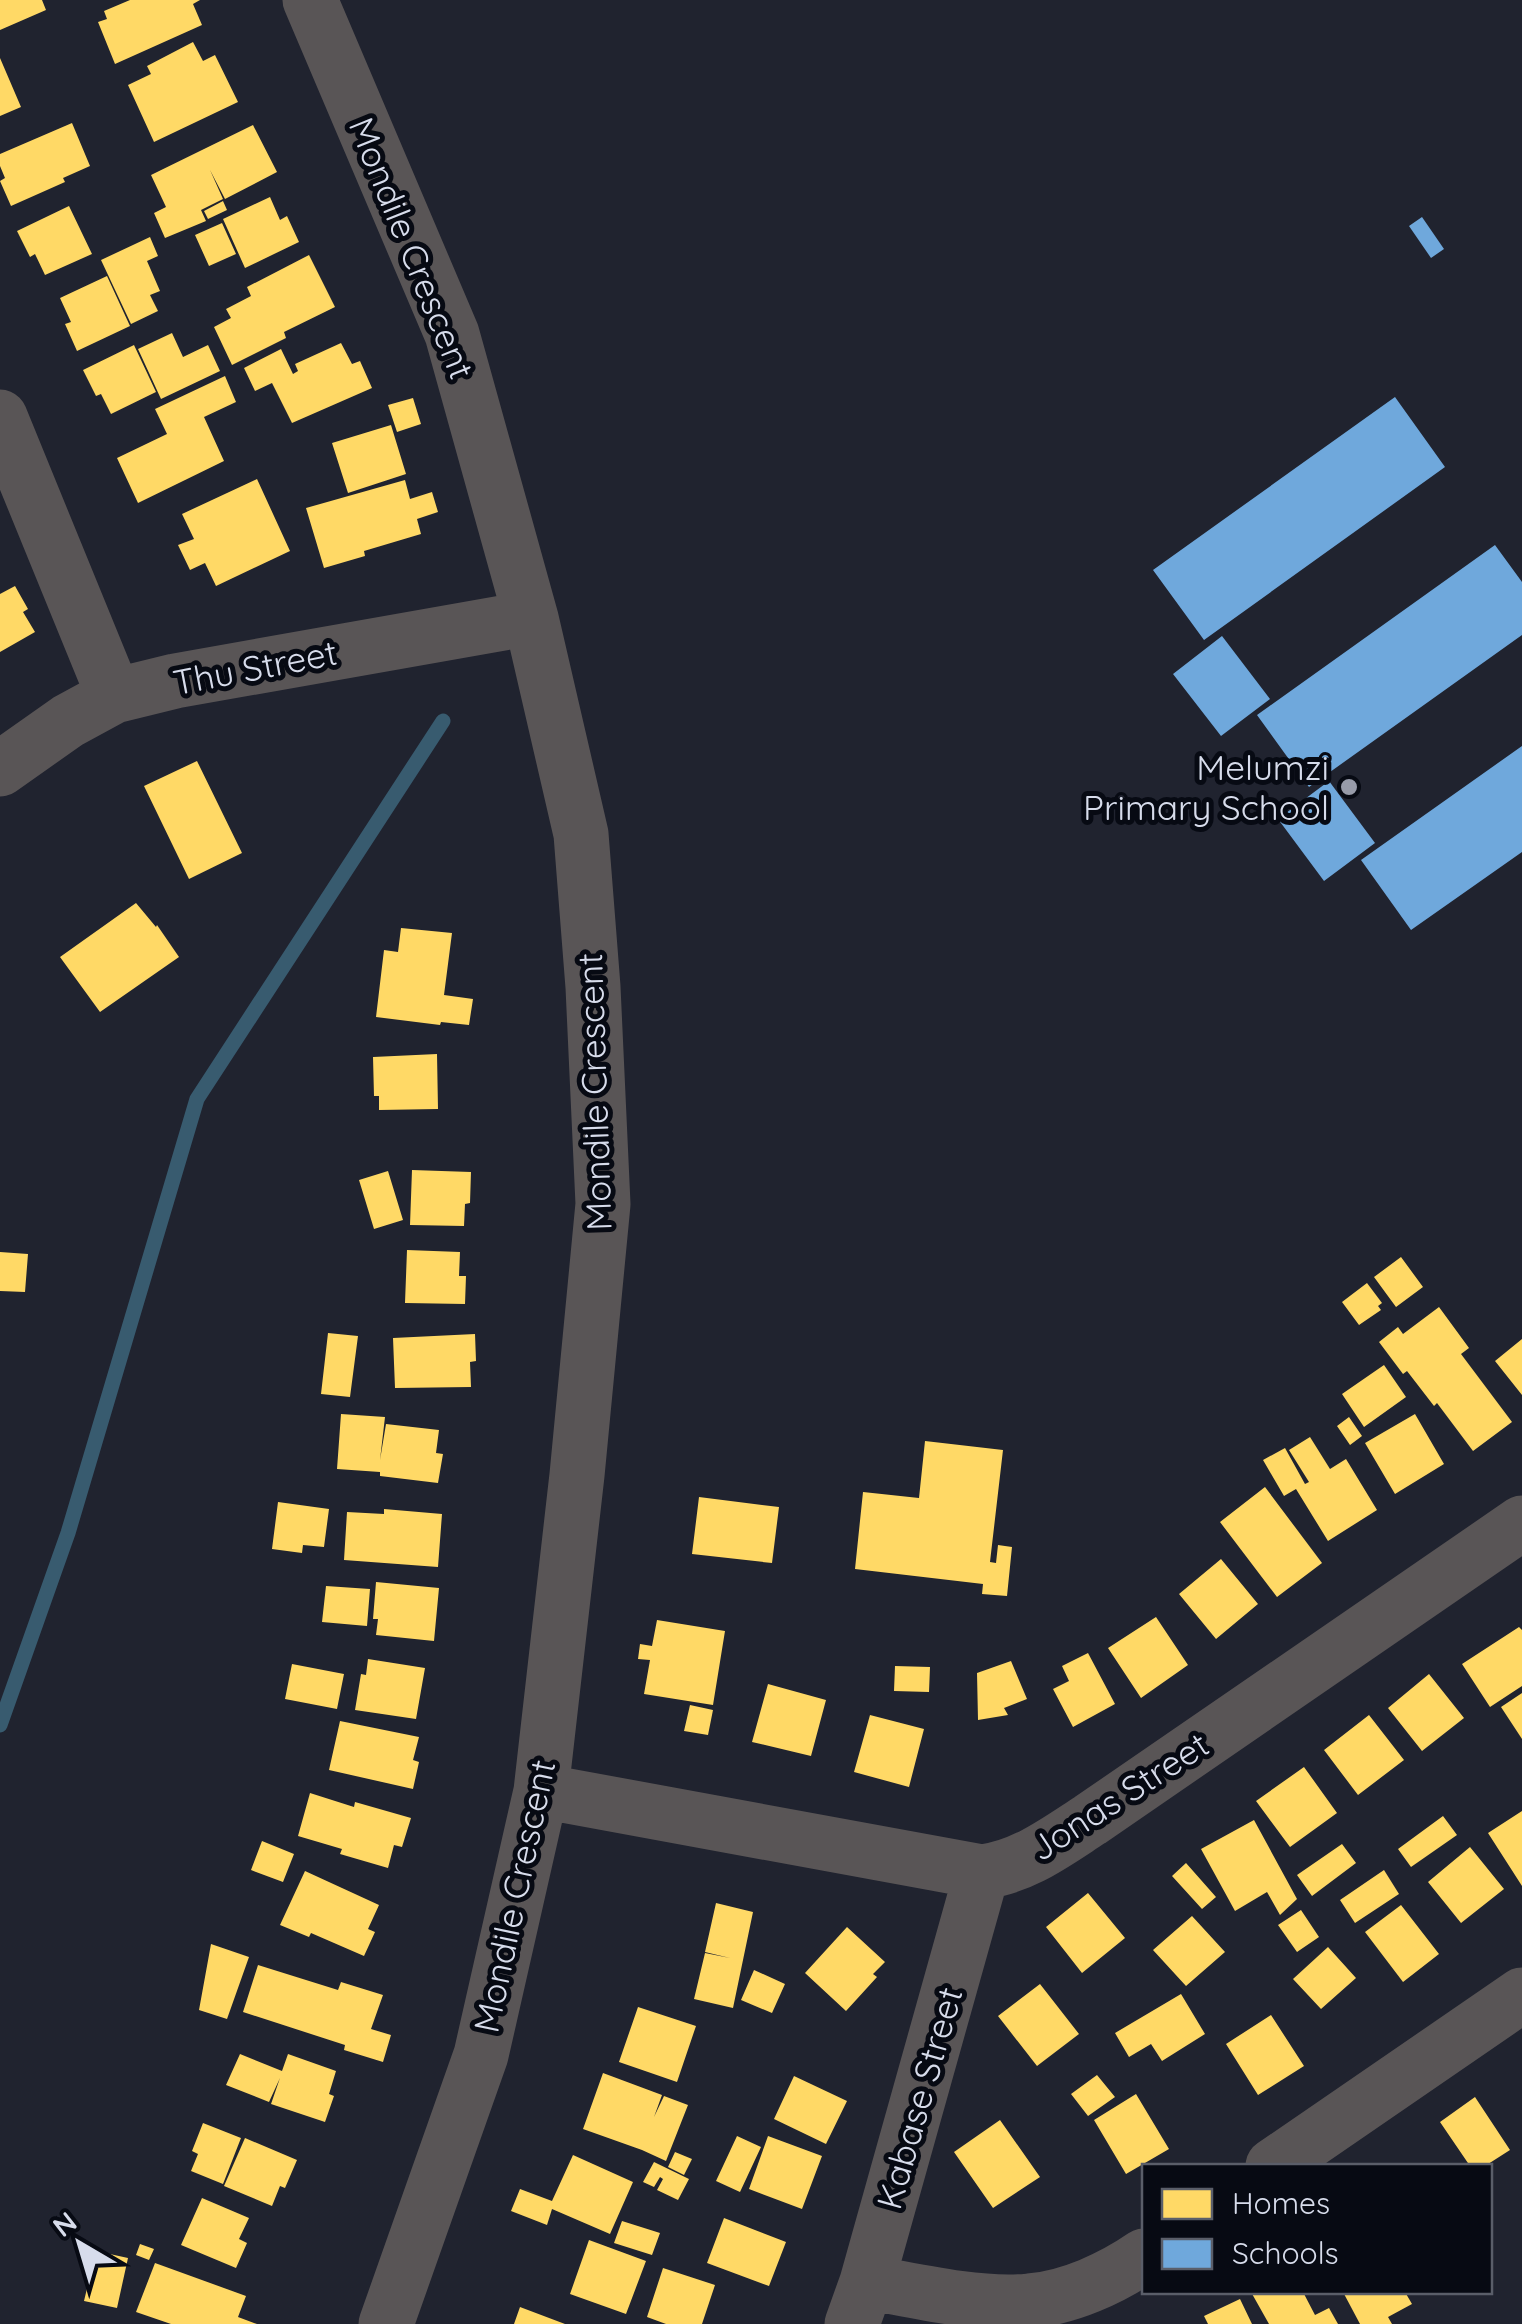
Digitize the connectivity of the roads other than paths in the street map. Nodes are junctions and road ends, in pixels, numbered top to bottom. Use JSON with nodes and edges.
{"nodes":[{"id":1,"x":310,"y":0,"type":"edge"},
{"id":2,"x":0,"y":416,"type":"edge"},
{"id":3,"x":531,"y":618,"type":"junction"},
{"id":4,"x":114,"y":696,"type":"junction"},
{"id":5,"x":0,"y":769,"type":"edge"},
{"id":6,"x":1522,"y":1523,"type":"edge"},
{"id":7,"x":541,"y":1792,"type":"junction"},
{"id":8,"x":982,"y":1872,"type":"junction"},
{"id":9,"x":1522,"y":1995,"type":"edge"},
{"id":10,"x":1277,"y":2164,"type":"edge"},
{"id":11,"x":1142,"y":2257,"type":"edge"},
{"id":12,"x":860,"y":2303,"type":"edge"},
{"id":13,"x":386,"y":2324,"type":"edge"}],
"edges":[{"from":1,"to":3,"type":"street","name":"Mondile Crescent"},
{"from":2,"to":4,"type":"street"},
{"from":3,"to":4,"type":"street","name":"Thu Street"},
{"from":3,"to":7,"type":"street","name":"Mondile Crescent"},
{"from":4,"to":5,"type":"street","name":"Thu Street"},
{"from":6,"to":8,"type":"street","name":"Jonas Street"},
{"from":7,"to":8,"type":"street","name":"Jonas Street"},
{"from":7,"to":13,"type":"street","name":"Mondile Crescent"},
{"from":8,"to":12,"type":"street","name":"Kabase Street"},
{"from":9,"to":10,"type":"street"},
{"from":11,"to":12,"type":"street"}]}
